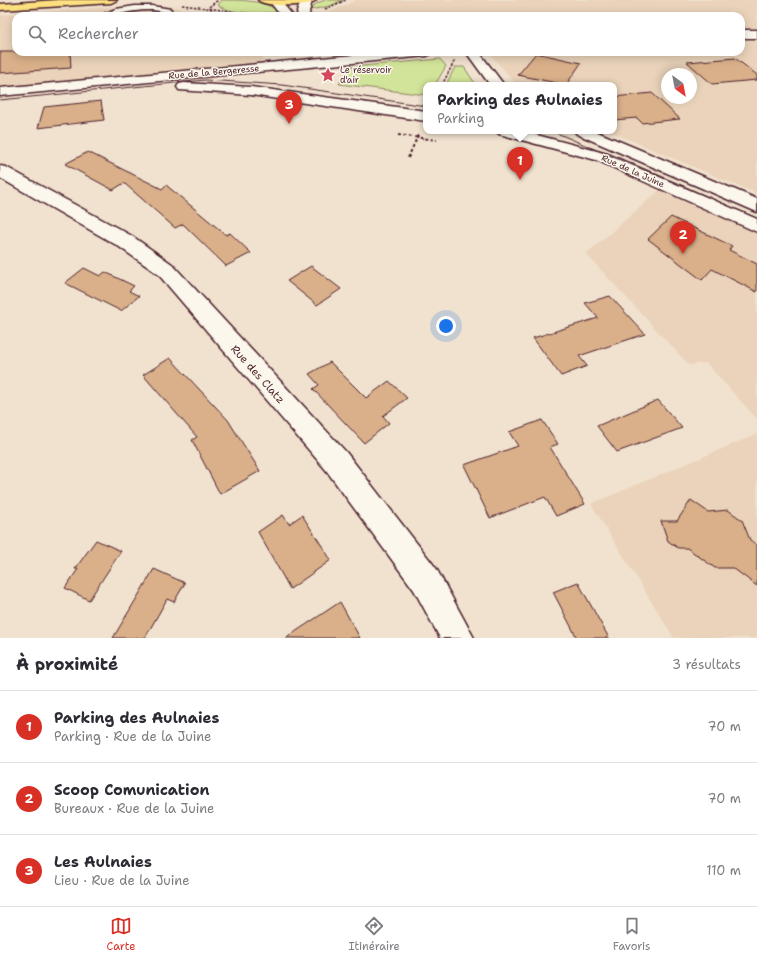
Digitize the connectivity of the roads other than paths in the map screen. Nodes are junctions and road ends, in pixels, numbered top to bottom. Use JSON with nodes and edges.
{"nodes":[{"id":1,"x":11,"y":0,"type":"edge"},
{"id":2,"x":111,"y":0,"type":"edge"},
{"id":3,"x":264,"y":0,"type":"edge"},
{"id":4,"x":308,"y":0,"type":"edge"},
{"id":5,"x":0,"y":1,"type":"edge"},
{"id":6,"x":276,"y":2,"type":"junction"},
{"id":7,"x":0,"y":7,"type":"edge"},
{"id":8,"x":113,"y":12,"type":"edge"},
{"id":9,"x":168,"y":12,"type":"edge"},
{"id":10,"x":284,"y":12,"type":"edge"},
{"id":11,"x":303,"y":12,"type":"edge"},
{"id":12,"x":745,"y":34,"type":"edge"},
{"id":13,"x":757,"y":34,"type":"edge"},
{"id":14,"x":341,"y":56,"type":"edge"},
{"id":15,"x":474,"y":56,"type":"edge"},
{"id":16,"x":320,"y":57,"type":"edge"},
{"id":17,"x":300,"y":58,"type":"edge"},
{"id":18,"x":495,"y":82,"type":"edge"},
{"id":19,"x":0,"y":92,"type":"edge"},
{"id":20,"x":275,"y":94,"type":"junction"},
{"id":21,"x":0,"y":104,"type":"edge"},
{"id":22,"x":423,"y":116,"type":"edge"},
{"id":23,"x":516,"y":134,"type":"edge"},
{"id":24,"x":589,"y":134,"type":"edge"},
{"id":25,"x":0,"y":171,"type":"edge"},
{"id":26,"x":757,"y":206,"type":"edge"},
{"id":27,"x":757,"y":226,"type":"edge"},
{"id":28,"x":458,"y":638,"type":"edge"}],
"edges":[{"from":1,"to":5,"type":"main road"},
{"from":2,"to":7,"type":"main road"},
{"from":3,"to":6,"type":"main road"},
{"from":4,"to":6,"type":"main road"},
{"from":4,"to":11,"type":"street"},
{"from":6,"to":10,"type":"street"},
{"from":8,"to":9,"type":"lane"},
{"from":12,"to":13,"type":"street"},
{"from":14,"to":16,"type":"street","name":"Rue de la Bergeresse"},
{"from":15,"to":18,"type":"street"},
{"from":16,"to":17,"type":"street","name":"Rue de la Bergeresse"},
{"from":17,"to":19,"type":"street","name":"Rue de la Bergeresse"},
{"from":17,"to":20,"type":"street"},
{"from":20,"to":21,"type":"street","name":"Rue de la Bergeresse"},
{"from":20,"to":22,"type":"street"},
{"from":23,"to":27,"type":"street","name":"Rue de la Juine"},
{"from":24,"to":26,"type":"street","name":"Rue de la Juine"},
{"from":25,"to":28,"type":"street","name":"Rue des Clatz"}]}
